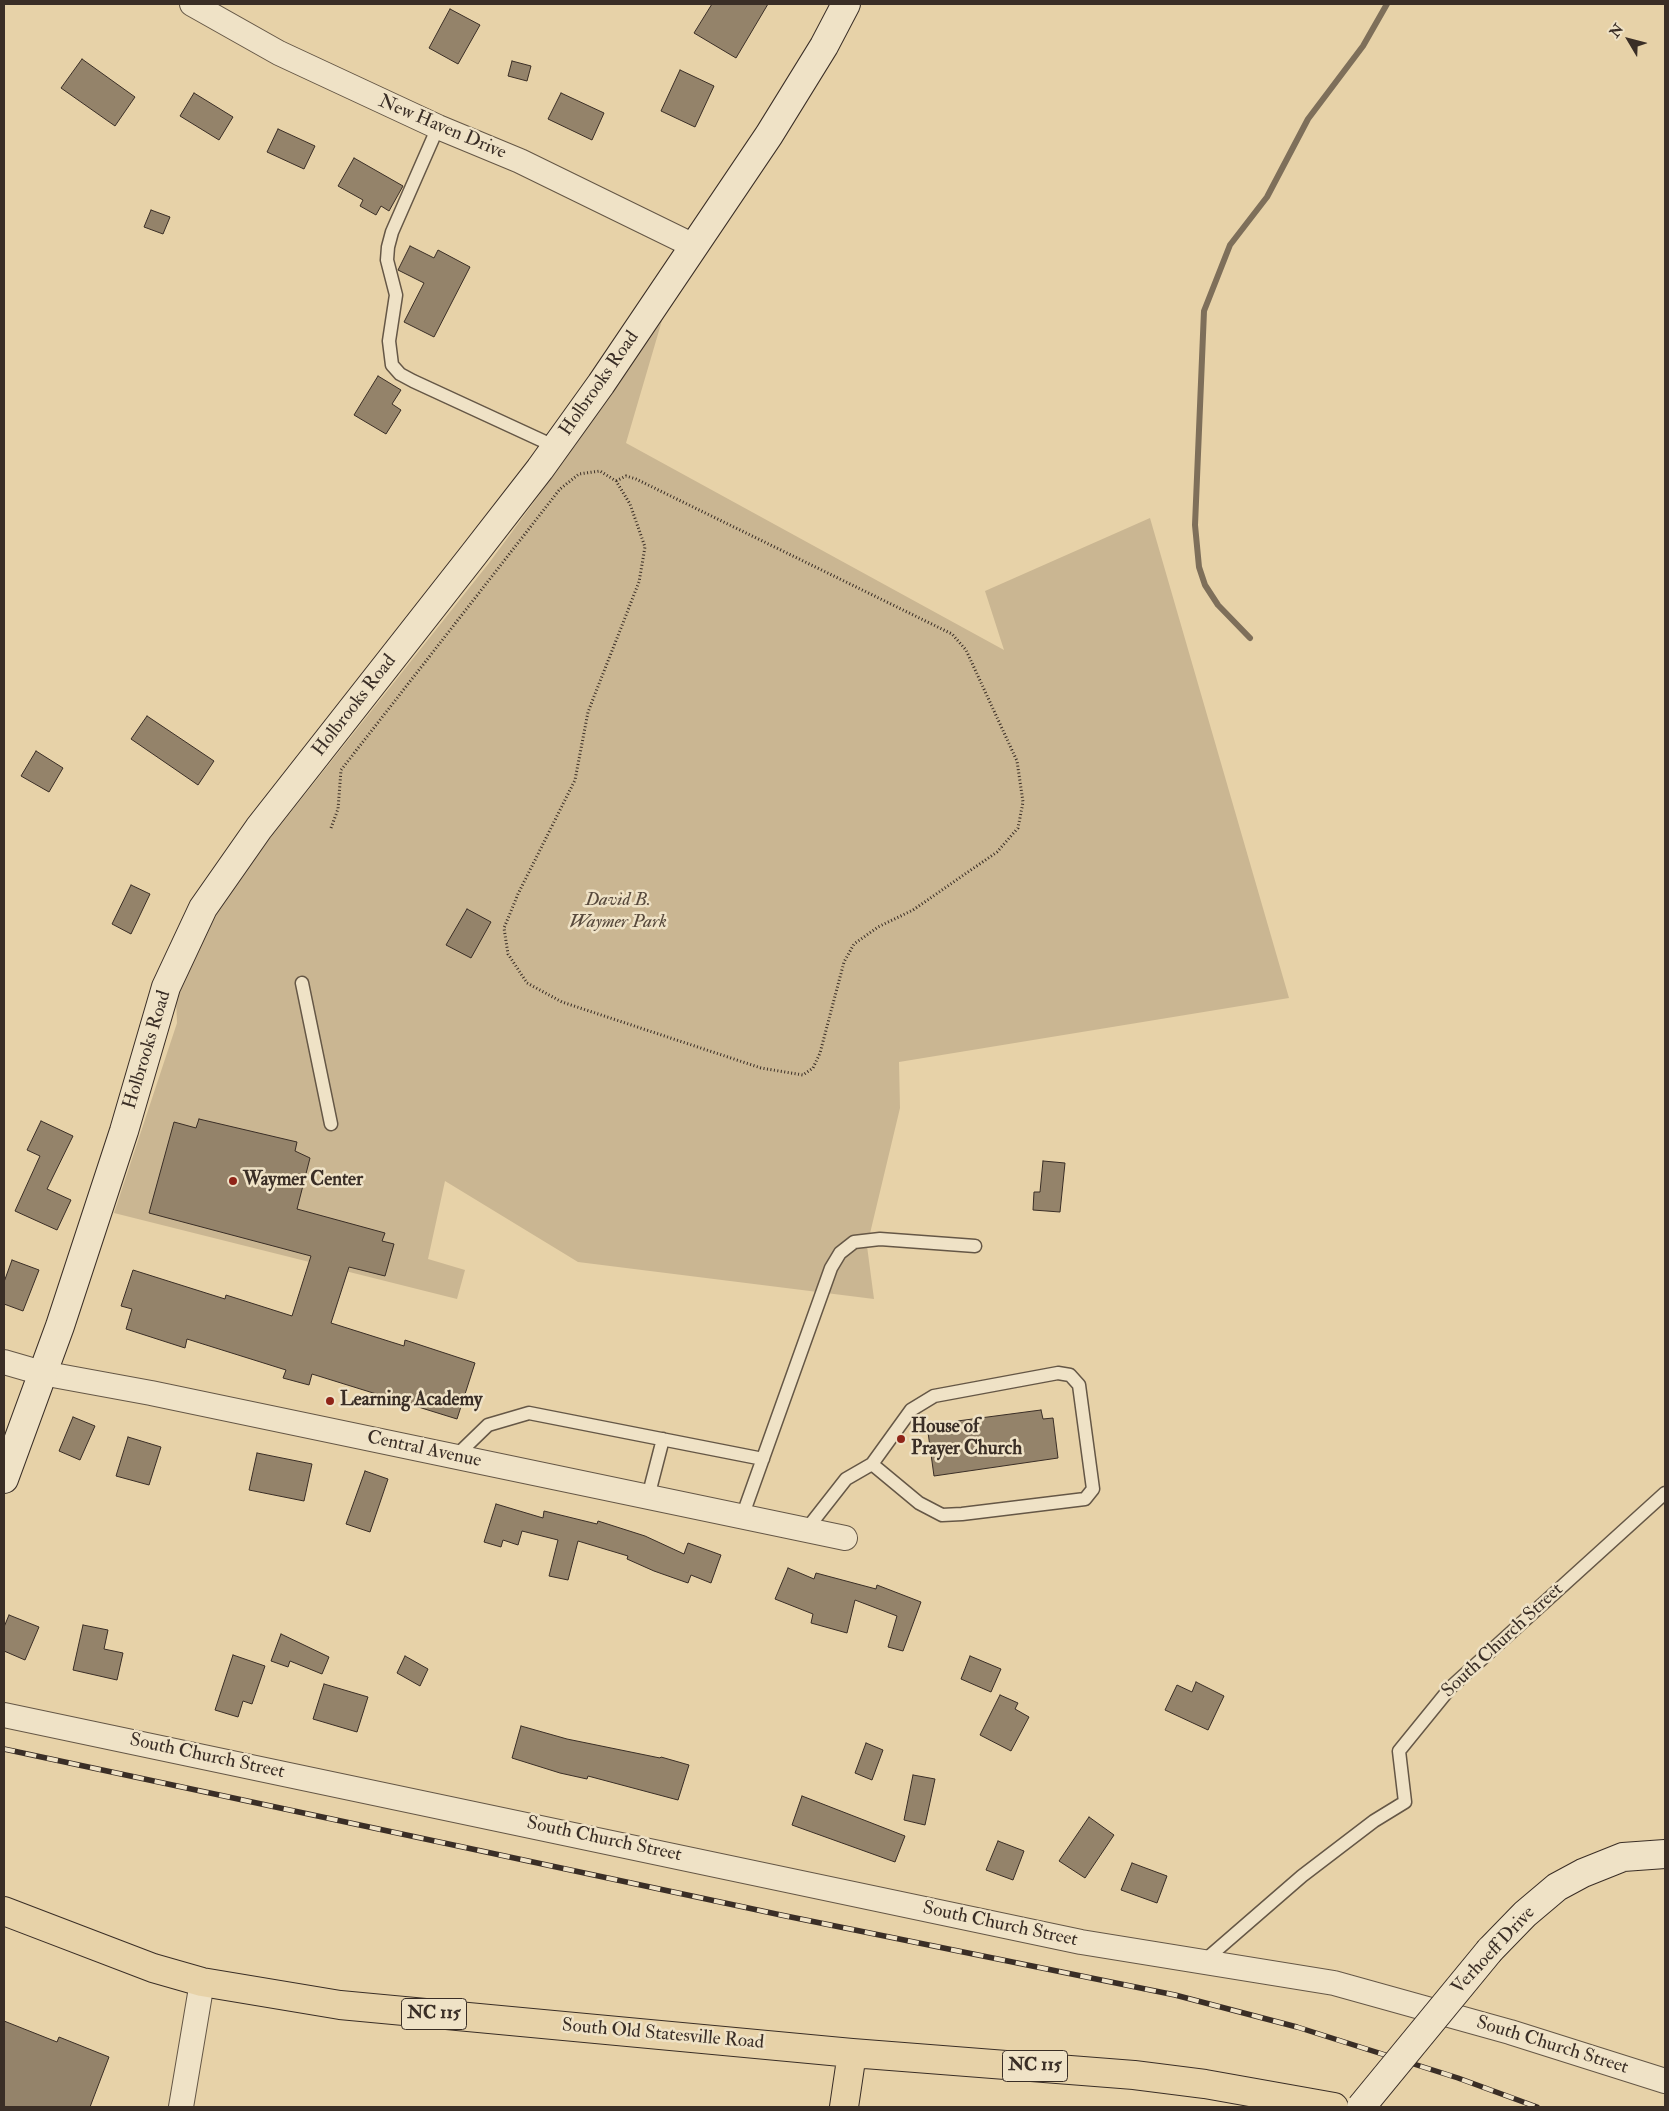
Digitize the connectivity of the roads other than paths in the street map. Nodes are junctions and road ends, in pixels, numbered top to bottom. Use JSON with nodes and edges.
{"nodes":[{"id":1,"x":192,"y":4,"type":"edge"},
{"id":2,"x":846,"y":4,"type":"edge"},
{"id":3,"x":438,"y":128,"type":"junction"},
{"id":4,"x":694,"y":246,"type":"junction"},
{"id":5,"x":556,"y":447,"type":"junction"},
{"id":6,"x":302,"y":983,"type":"dead end"},
{"id":7,"x":331,"y":1124,"type":"dead end"},
{"id":8,"x":975,"y":1246,"type":"dead end"},
{"id":9,"x":4,"y":1362,"type":"edge"},
{"id":10,"x":42,"y":1373,"type":"junction"},
{"id":11,"x":663,"y":1439,"type":"junction"},
{"id":12,"x":455,"y":1456,"type":"junction"},
{"id":13,"x":763,"y":1459,"type":"junction"},
{"id":14,"x":872,"y":1464,"type":"junction"},
{"id":15,"x":4,"y":1479,"type":"edge"},
{"id":16,"x":1665,"y":1493,"type":"edge"},
{"id":17,"x":648,"y":1497,"type":"junction"},
{"id":18,"x":742,"y":1517,"type":"junction"},
{"id":19,"x":806,"y":1530,"type":"junction"},
{"id":20,"x":845,"y":1538,"type":"dead end"},
{"id":21,"x":4,"y":1715,"type":"edge"},
{"id":22,"x":1665,"y":1854,"type":"edge"},
{"id":23,"x":4,"y":1911,"type":"edge"},
{"id":24,"x":1204,"y":1961,"type":"junction"},
{"id":25,"x":202,"y":1982,"type":"junction"},
{"id":26,"x":852,"y":2052,"type":"junction"},
{"id":27,"x":1665,"y":2081,"type":"edge"},
{"id":28,"x":180,"y":2107,"type":"edge"},
{"id":29,"x":844,"y":2107,"type":"edge"},
{"id":30,"x":1334,"y":2107,"type":"edge"},
{"id":31,"x":1361,"y":2107,"type":"edge"}],
"edges":[{"from":1,"to":3,"type":"street","name":"New Haven Drive"},
{"from":2,"to":4,"type":"street","name":"Holbrooks Road"},
{"from":3,"to":4,"type":"street","name":"New Haven Drive"},
{"from":3,"to":5,"type":"lane"},
{"from":4,"to":5,"type":"street","name":"Holbrooks Road"},
{"from":5,"to":10,"type":"street","name":"Holbrooks Road"},
{"from":6,"to":7,"type":"lane"},
{"from":8,"to":13,"type":"lane"},
{"from":9,"to":10,"type":"street","name":"Central Avenue"},
{"from":10,"to":12,"type":"street","name":"Central Avenue"},
{"from":10,"to":15,"type":"street","name":"Holbrooks Road"},
{"from":11,"to":12,"type":"lane"},
{"from":11,"to":13,"type":"lane"},
{"from":11,"to":17,"type":"lane"},
{"from":12,"to":17,"type":"street","name":"Central Avenue"},
{"from":13,"to":18,"type":"lane"},
{"from":14,"to":14,"type":"lane"},
{"from":14,"to":19,"type":"lane"},
{"from":16,"to":24,"type":"lane","name":"South Church Street"},
{"from":17,"to":18,"type":"street","name":"Central Avenue"},
{"from":18,"to":19,"type":"street","name":"Central Avenue"},
{"from":19,"to":20,"type":"street","name":"Central Avenue"},
{"from":21,"to":24,"type":"street","name":"South Church Street"},
{"from":22,"to":31,"type":"street","name":"Verhoeff Drive","bridge":true},
{"from":23,"to":25,"type":"main road","name":"South Old Statesville Road","number":"NC 115"},
{"from":24,"to":27,"type":"street","name":"South Church Street"},
{"from":25,"to":26,"type":"main road","name":"South Old Statesville Road","number":"NC 115"},
{"from":25,"to":28,"type":"street"},
{"from":26,"to":29,"type":"main road"},
{"from":26,"to":30,"type":"main road","name":"South Old Statesville Road","number":"NC 115"}]}
